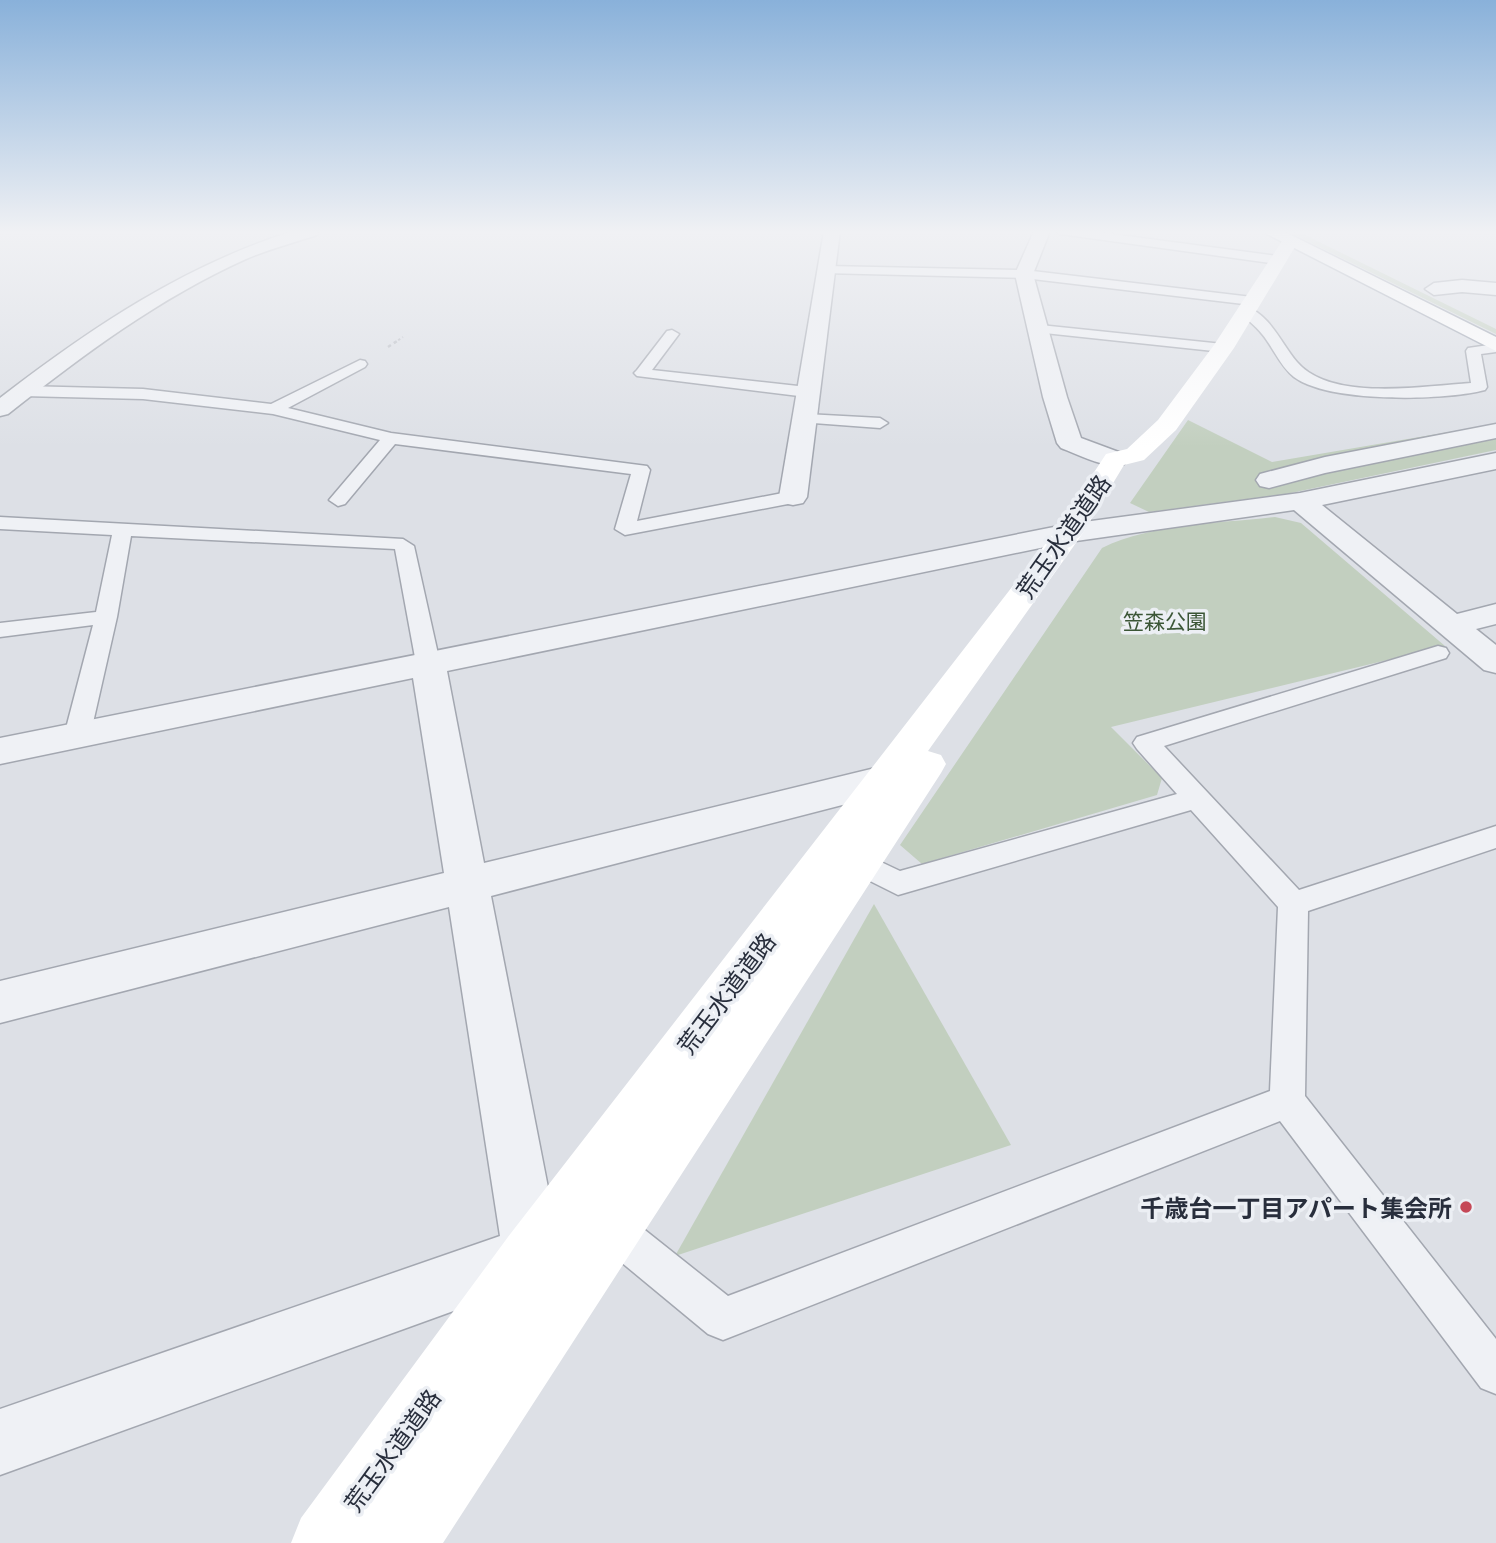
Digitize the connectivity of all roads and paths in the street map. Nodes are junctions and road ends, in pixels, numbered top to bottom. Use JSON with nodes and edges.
{"nodes":[{"id":1,"x":151,"y":303,"type":"edge"},
{"id":2,"x":822,"y":303,"type":"edge"},
{"id":3,"x":1032,"y":303,"type":"edge"},
{"id":4,"x":1228,"y":303,"type":"edge"},
{"id":5,"x":1251,"y":303,"type":"edge"},
{"id":6,"x":1399,"y":303,"type":"edge"},
{"id":7,"x":1463,"y":303,"type":"edge"},
{"id":8,"x":1249,"y":306,"type":"junction"},
{"id":9,"x":1471,"y":307,"type":"dead end"},
{"id":10,"x":1040,"y":329,"type":"junction"},
{"id":11,"x":672,"y":334,"type":"dead end"},
{"id":12,"x":1496,"y":347,"type":"edge"},
{"id":13,"x":1223,"y":348,"type":"junction"},
{"id":14,"x":360,"y":364,"type":"dead end"},
{"id":15,"x":0,"y":380,"type":"edge"},
{"id":16,"x":29,"y":386,"type":"junction"},
{"id":17,"x":807,"y":392,"type":"junction"},
{"id":18,"x":0,"y":409,"type":"edge"},
{"id":19,"x":273,"y":409,"type":"junction"},
{"id":20,"x":806,"y":419,"type":"junction"},
{"id":21,"x":880,"y":423,"type":"dead end"},
{"id":22,"x":1496,"y":431,"type":"edge"},
{"id":23,"x":391,"y":439,"type":"junction"},
{"id":24,"x":1125,"y":457,"type":"junction"},
{"id":25,"x":1496,"y":461,"type":"edge"},
{"id":26,"x":1269,"y":481,"type":"dead end"},
{"id":27,"x":793,"y":497,"type":"joint"},
{"id":28,"x":338,"y":500,"type":"dead end"},
{"id":29,"x":1300,"y":501,"type":"junction"},
{"id":30,"x":0,"y":523,"type":"edge"},
{"id":31,"x":123,"y":528,"type":"junction"},
{"id":32,"x":1085,"y":531,"type":"junction"},
{"id":33,"x":1496,"y":614,"type":"edge"},
{"id":34,"x":106,"y":617,"type":"junction"},
{"id":35,"x":0,"y":630,"type":"edge"},
{"id":36,"x":1444,"y":639,"type":"junction"},
{"id":37,"x":1496,"y":662,"type":"edge"},
{"id":38,"x":428,"y":663,"type":"junction"},
{"id":39,"x":77,"y":736,"type":"junction"},
{"id":40,"x":0,"y":751,"type":"edge"},
{"id":41,"x":904,"y":775,"type":"junction"},
{"id":42,"x":1197,"y":798,"type":"junction"},
{"id":43,"x":1496,"y":837,"type":"edge"},
{"id":44,"x":860,"y":863,"type":"junction"},
{"id":45,"x":467,"y":885,"type":"junction"},
{"id":46,"x":1293,"y":905,"type":"junction"},
{"id":47,"x":0,"y":1002,"type":"edge"},
{"id":48,"x":1287,"y":1101,"type":"junction"},
{"id":49,"x":612,"y":1229,"type":"junction"},
{"id":50,"x":532,"y":1254,"type":"junction"},
{"id":51,"x":1496,"y":1373,"type":"edge"},
{"id":52,"x":0,"y":1442,"type":"edge"},
{"id":53,"x":326,"y":1543,"type":"edge"},
{"id":54,"x":401,"y":1543,"type":"edge"}],
"edges":[{"from":1,"to":16,"type":"street"},
{"from":2,"to":17,"type":"street"},
{"from":3,"to":10,"type":"street"},
{"from":4,"to":8,"type":"lane"},
{"from":5,"to":8,"type":"main road","name":"荒玉水道道路"},
{"from":6,"to":12,"type":"main road"},
{"from":7,"to":9,"type":"main road"},
{"from":8,"to":12,"type":"lane"},
{"from":8,"to":13,"type":"main road","name":"荒玉水道道路"},
{"from":10,"to":13,"type":"lane"},
{"from":10,"to":24,"type":"street"},
{"from":11,"to":17,"type":"lane"},
{"from":13,"to":24,"type":"main road","name":"荒玉水道道路"},
{"from":14,"to":19,"type":"lane"},
{"from":15,"to":16,"type":"street"},
{"from":16,"to":18,"type":"street"},
{"from":16,"to":19,"type":"lane"},
{"from":17,"to":20,"type":"street"},
{"from":19,"to":23,"type":"lane"},
{"from":20,"to":21,"type":"lane"},
{"from":20,"to":27,"type":"street"},
{"from":22,"to":26,"type":"street"},
{"from":23,"to":27,"type":"lane"},
{"from":23,"to":28,"type":"lane"},
{"from":24,"to":32,"type":"main road","name":"荒玉水道道路"},
{"from":25,"to":29,"type":"street"},
{"from":29,"to":32,"type":"street"},
{"from":29,"to":36,"type":"street"},
{"from":30,"to":31,"type":"lane"},
{"from":31,"to":34,"type":"lane"},
{"from":31,"to":38,"type":"lane"},
{"from":32,"to":38,"type":"street"},
{"from":32,"to":41,"type":"main road","name":"荒玉水道道路"},
{"from":33,"to":36,"type":"street"},
{"from":34,"to":35,"type":"lane"},
{"from":34,"to":39,"type":"lane"},
{"from":36,"to":37,"type":"street"},
{"from":36,"to":42,"type":"lane"},
{"from":38,"to":39,"type":"street"},
{"from":38,"to":45,"type":"street"},
{"from":39,"to":40,"type":"street"},
{"from":41,"to":44,"type":"main road","name":"荒玉水道道路"},
{"from":41,"to":45,"type":"street"},
{"from":41,"to":50,"type":"main road","name":"荒玉水道道路"},
{"from":42,"to":44,"type":"lane"},
{"from":42,"to":46,"type":"lane"},
{"from":43,"to":46,"type":"lane"},
{"from":44,"to":49,"type":"main road","name":"荒玉水道道路"},
{"from":45,"to":47,"type":"street"},
{"from":45,"to":50,"type":"street"},
{"from":46,"to":48,"type":"lane"},
{"from":48,"to":49,"type":"lane"},
{"from":48,"to":51,"type":"lane"},
{"from":49,"to":50,"type":"street"},
{"from":49,"to":54,"type":"main road","name":"荒玉水道道路"},
{"from":50,"to":52,"type":"street"},
{"from":50,"to":53,"type":"main road","name":"荒玉水道道路"}]}
